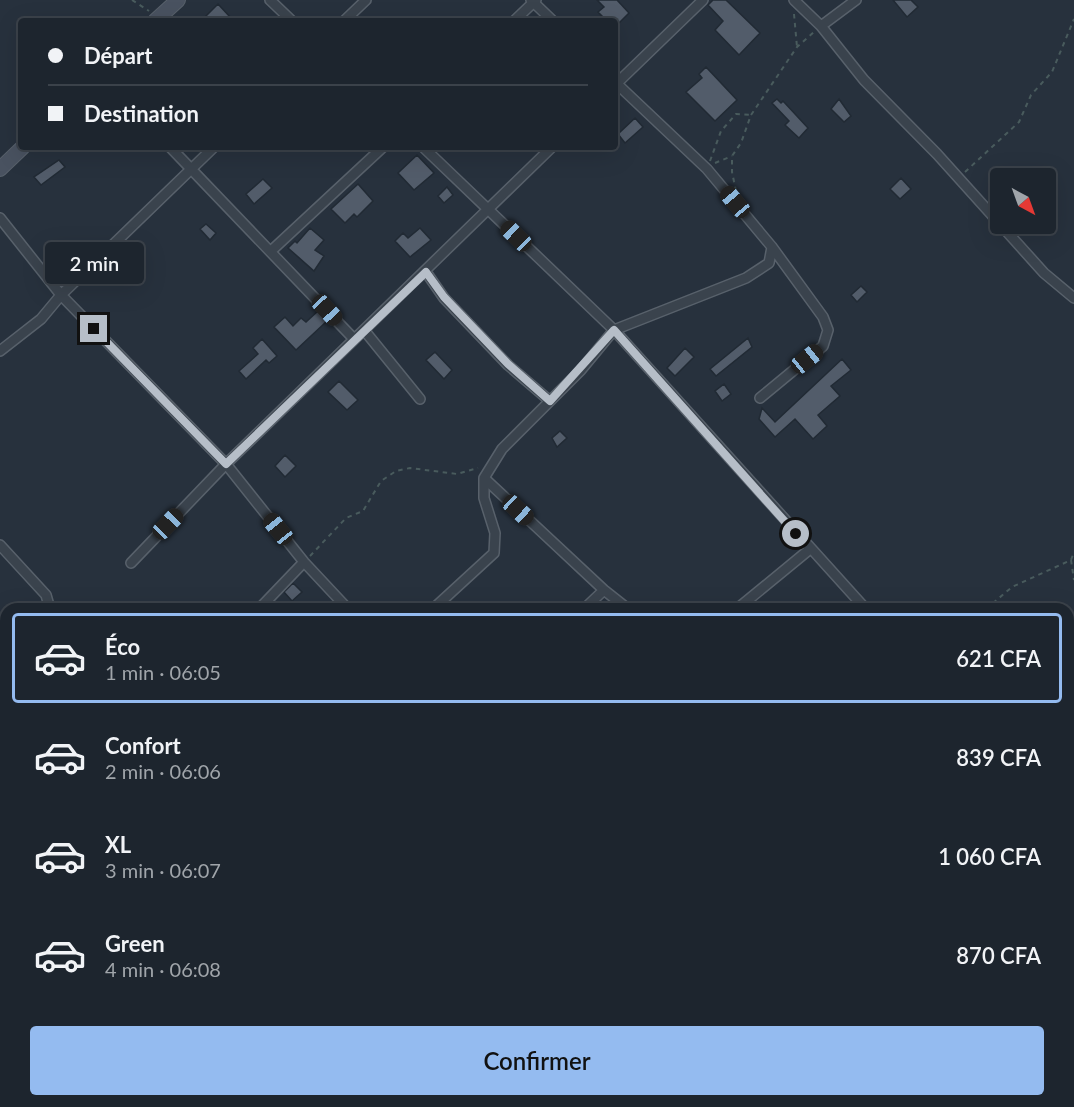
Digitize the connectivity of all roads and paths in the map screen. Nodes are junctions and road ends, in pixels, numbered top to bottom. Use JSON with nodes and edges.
{"nodes":[{"id":1,"x":132,"y":0,"type":"edge"},
{"id":2,"x":178,"y":0,"type":"edge"},
{"id":3,"x":270,"y":0,"type":"edge"},
{"id":4,"x":366,"y":0,"type":"edge"},
{"id":5,"x":703,"y":0,"type":"edge"},
{"id":6,"x":856,"y":0,"type":"edge"},
{"id":7,"x":534,"y":1,"type":"edge"},
{"id":8,"x":794,"y":4,"type":"edge"},
{"id":9,"x":156,"y":18,"type":"edge"},
{"id":10,"x":158,"y":18,"type":"edge"},
{"id":11,"x":289,"y":18,"type":"edge"},
{"id":12,"x":347,"y":18,"type":"edge"},
{"id":13,"x":517,"y":18,"type":"edge"},
{"id":14,"x":550,"y":18,"type":"edge"},
{"id":15,"x":1074,"y":19,"type":"edge"},
{"id":16,"x":820,"y":26,"type":"junction"},
{"id":17,"x":797,"y":47,"type":"junction"},
{"id":18,"x":618,"y":80,"type":"edge"},
{"id":19,"x":618,"y":86,"type":"edge"},
{"id":20,"x":751,"y":115,"type":"junction"},
{"id":21,"x":20,"y":150,"type":"edge"},
{"id":22,"x":173,"y":150,"type":"edge"},
{"id":23,"x":211,"y":150,"type":"edge"},
{"id":24,"x":380,"y":150,"type":"edge"},
{"id":25,"x":426,"y":150,"type":"edge"},
{"id":26,"x":549,"y":150,"type":"edge"},
{"id":27,"x":732,"y":156,"type":"junction"},
{"id":28,"x":709,"y":165,"type":"junction"},
{"id":29,"x":0,"y":169,"type":"edge"},
{"id":30,"x":190,"y":170,"type":"junction"},
{"id":31,"x":959,"y":178,"type":"junction"},
{"id":32,"x":735,"y":202,"type":"junction"},
{"id":33,"x":489,"y":210,"type":"junction"},
{"id":34,"x":0,"y":218,"type":"edge"},
{"id":35,"x":772,"y":247,"type":"junction"},
{"id":36,"x":271,"y":251,"type":"junction"},
{"id":37,"x":426,"y":272,"type":"junction"},
{"id":38,"x":61,"y":295,"type":"junction"},
{"id":39,"x":1074,"y":298,"type":"edge"},
{"id":40,"x":364,"y":330,"type":"junction"},
{"id":41,"x":614,"y":330,"type":"junction"},
{"id":42,"x":354,"y":339,"type":"junction"},
{"id":43,"x":0,"y":351,"type":"edge"},
{"id":44,"x":760,"y":398,"type":"dead end"},
{"id":45,"x":420,"y":399,"type":"dead end"},
{"id":46,"x":550,"y":401,"type":"junction"},
{"id":47,"x":226,"y":464,"type":"junction"},
{"id":48,"x":493,"y":464,"type":"junction"},
{"id":49,"x":484,"y":478,"type":"junction"},
{"id":50,"x":0,"y":544,"type":"edge"},
{"id":51,"x":810,"y":549,"type":"junction"},
{"id":52,"x":1074,"y":552,"type":"edge"},
{"id":53,"x":1071,"y":560,"type":"junction"},
{"id":54,"x":304,"y":562,"type":"junction"},
{"id":55,"x":131,"y":563,"type":"dead end"},
{"id":56,"x":1074,"y":580,"type":"edge"},
{"id":57,"x":604,"y":590,"type":"junction"},
{"id":58,"x":48,"y":603,"type":"edge"},
{"id":59,"x":265,"y":603,"type":"edge"},
{"id":60,"x":340,"y":603,"type":"edge"},
{"id":61,"x":440,"y":603,"type":"edge"},
{"id":62,"x":590,"y":603,"type":"edge"},
{"id":63,"x":620,"y":603,"type":"edge"},
{"id":64,"x":744,"y":603,"type":"edge"},
{"id":65,"x":860,"y":603,"type":"edge"},
{"id":66,"x":993,"y":603,"type":"edge"},
{"id":67,"x":0,"y":1014,"type":"edge"},
{"id":68,"x":0,"y":1031,"type":"edge"}],
"edges":[{"from":1,"to":9,"type":"path"},
{"from":2,"to":10,"type":"main road"},
{"from":3,"to":11,"type":"street"},
{"from":4,"to":12,"type":"street"},
{"from":5,"to":18,"type":"street"},
{"from":6,"to":16,"type":"street"},
{"from":7,"to":13,"type":"street"},
{"from":7,"to":14,"type":"street"},
{"from":8,"to":16,"type":"street"},
{"from":8,"to":17,"type":"path"},
{"from":15,"to":31,"type":"path"},
{"from":16,"to":17,"type":"path"},
{"from":16,"to":31,"type":"street"},
{"from":17,"to":20,"type":"path"},
{"from":19,"to":28,"type":"street"},
{"from":20,"to":27,"type":"path"},
{"from":20,"to":28,"type":"path"},
{"from":21,"to":29,"type":"main road"},
{"from":22,"to":30,"type":"street"},
{"from":23,"to":30,"type":"street"},
{"from":24,"to":36,"type":"street"},
{"from":25,"to":33,"type":"street"},
{"from":26,"to":33,"type":"street"},
{"from":27,"to":28,"type":"path"},
{"from":27,"to":32,"type":"path"},
{"from":28,"to":32,"type":"street"},
{"from":30,"to":36,"type":"street"},
{"from":30,"to":38,"type":"street"},
{"from":31,"to":39,"type":"street"},
{"from":32,"to":35,"type":"street"},
{"from":33,"to":37,"type":"street"},
{"from":33,"to":41,"type":"street"},
{"from":34,"to":38,"type":"street"},
{"from":35,"to":41,"type":"street"},
{"from":35,"to":44,"type":"street"},
{"from":36,"to":42,"type":"street"},
{"from":37,"to":40,"type":"street"},
{"from":37,"to":46,"type":"street"},
{"from":38,"to":43,"type":"street"},
{"from":38,"to":47,"type":"street"},
{"from":40,"to":42,"type":"street"},
{"from":40,"to":45,"type":"street"},
{"from":41,"to":46,"type":"street"},
{"from":41,"to":51,"type":"street"},
{"from":42,"to":47,"type":"street"},
{"from":46,"to":48,"type":"street"},
{"from":47,"to":54,"type":"street"},
{"from":47,"to":55,"type":"street"},
{"from":48,"to":49,"type":"street"},
{"from":48,"to":54,"type":"path"},
{"from":49,"to":57,"type":"street"},
{"from":49,"to":61,"type":"street"},
{"from":50,"to":58,"type":"street"},
{"from":51,"to":64,"type":"street"},
{"from":51,"to":65,"type":"street"},
{"from":52,"to":53,"type":"path"},
{"from":53,"to":56,"type":"path"},
{"from":53,"to":66,"type":"path"},
{"from":54,"to":59,"type":"street"},
{"from":54,"to":60,"type":"street"},
{"from":57,"to":62,"type":"street"},
{"from":57,"to":63,"type":"street"},
{"from":67,"to":68,"type":"street"}]}
